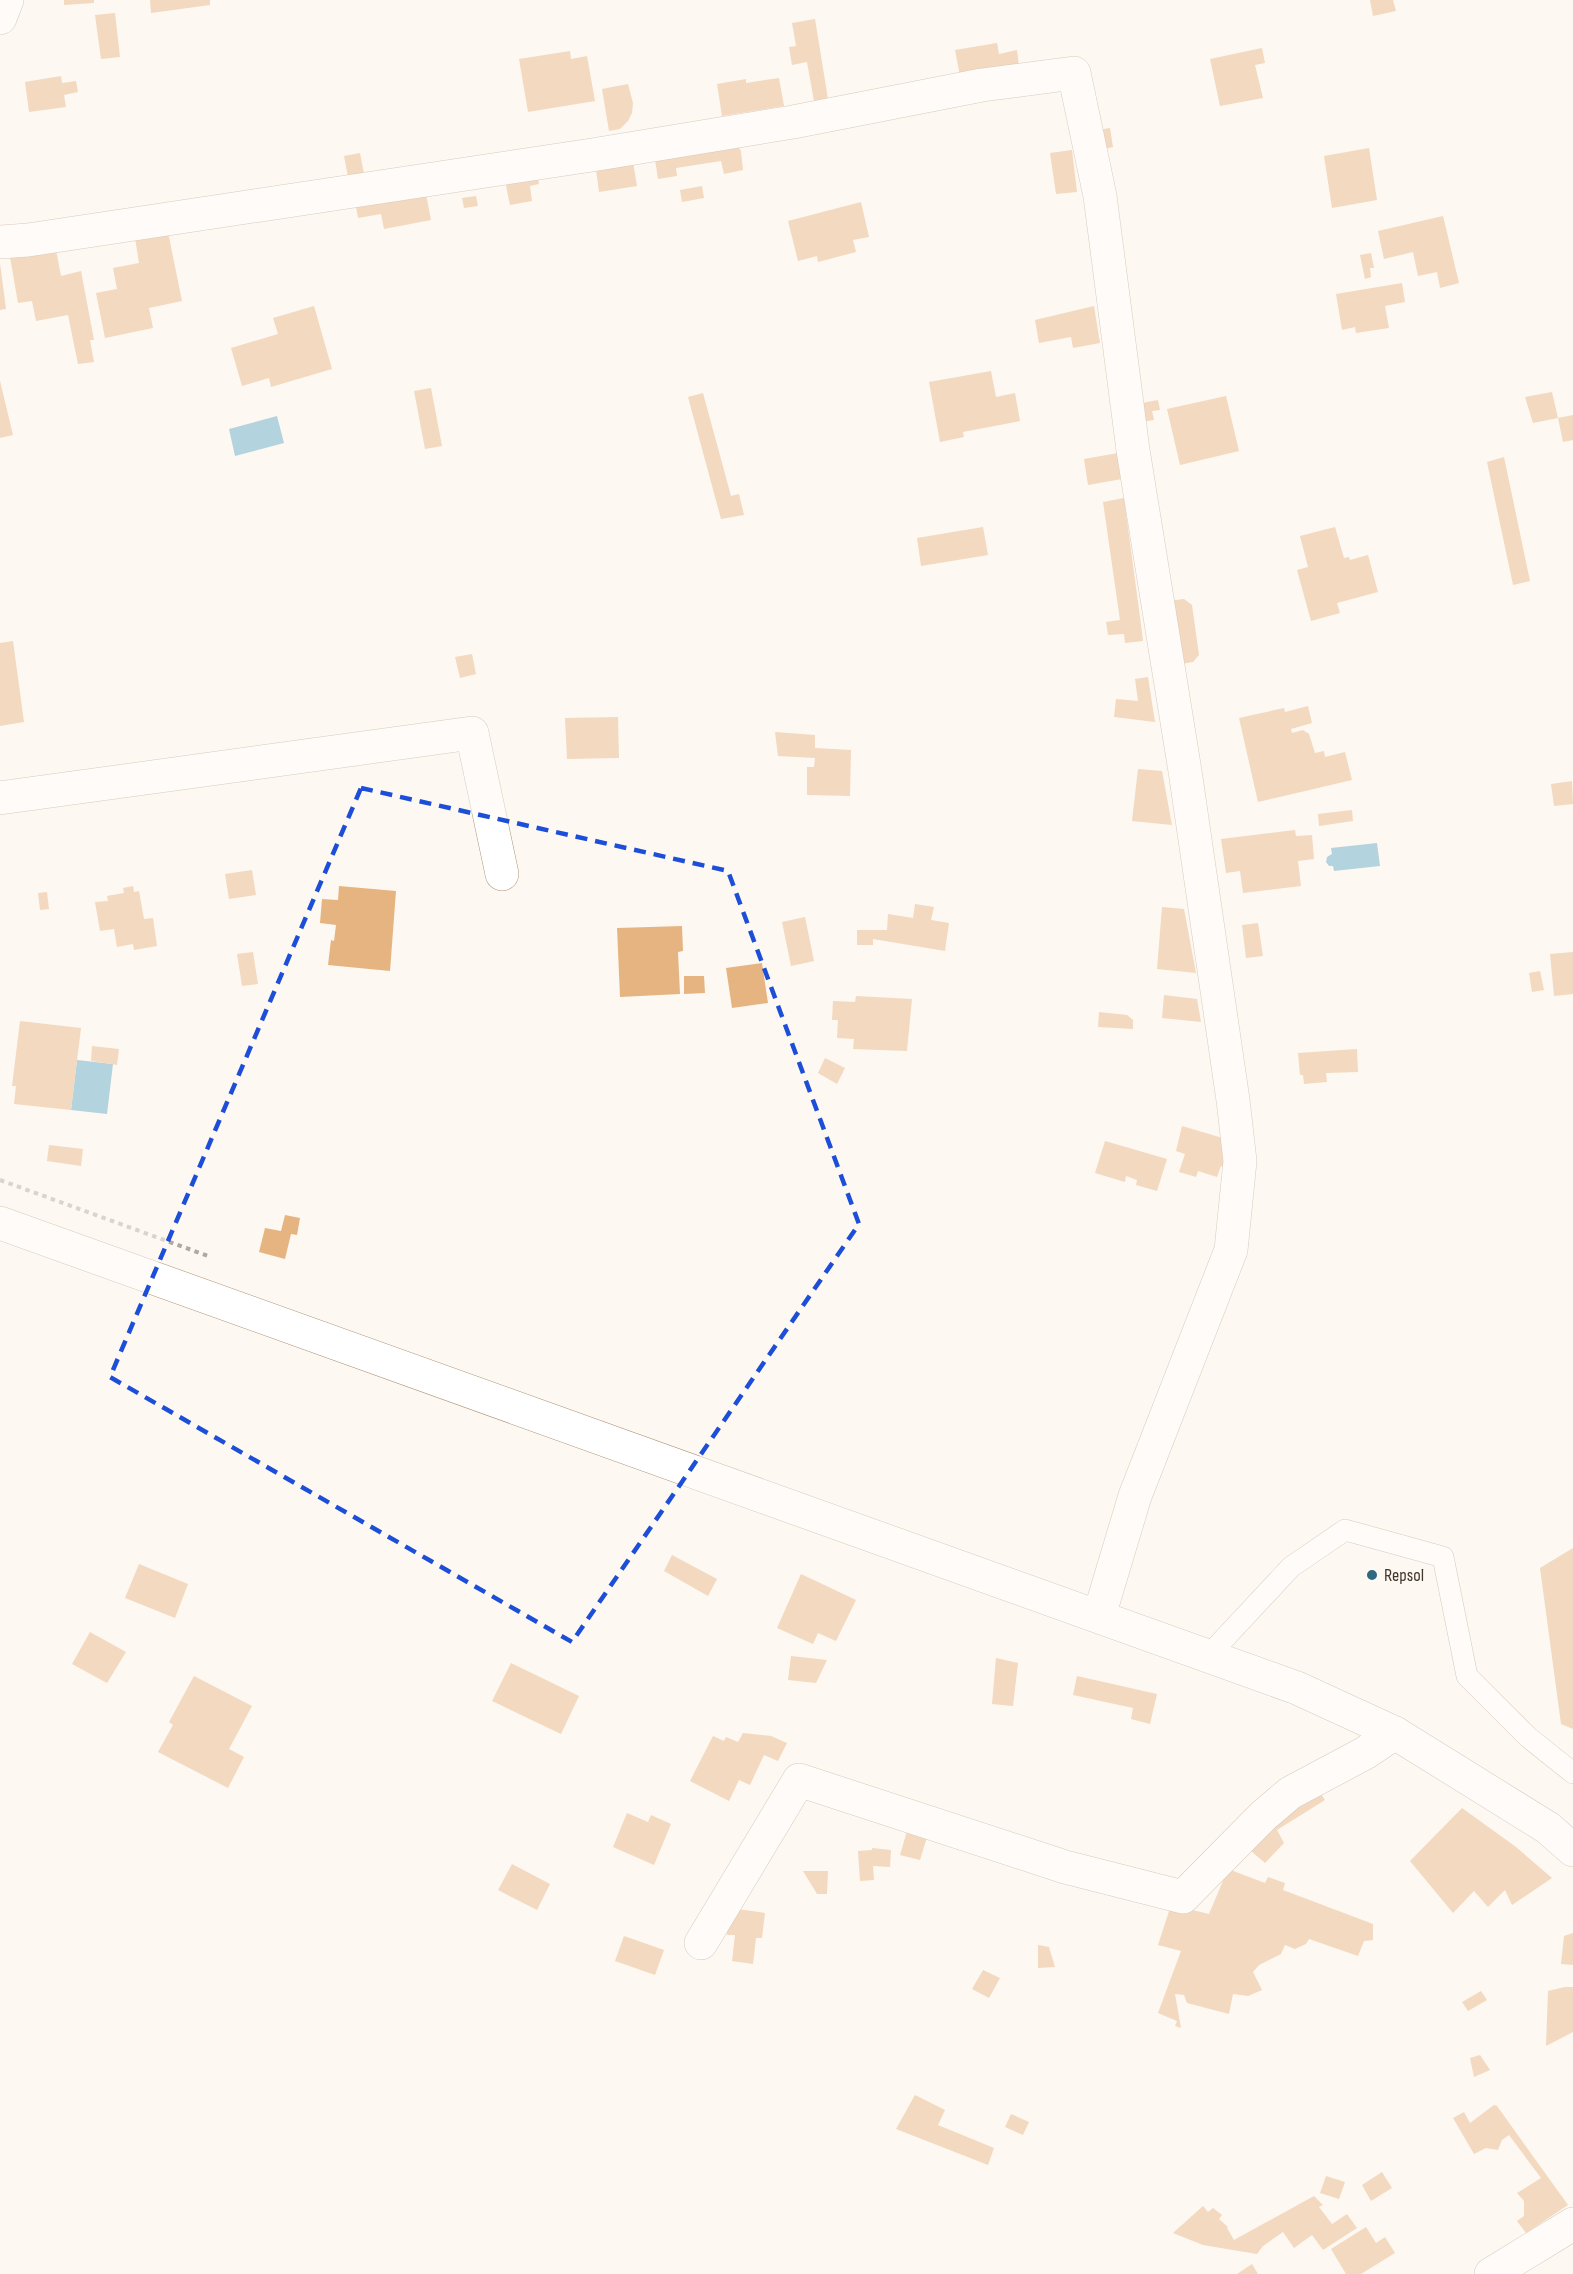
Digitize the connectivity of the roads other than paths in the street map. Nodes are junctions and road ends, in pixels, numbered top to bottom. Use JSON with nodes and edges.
{"nodes":[{"id":1,"x":7,"y":0,"type":"edge"},
{"id":2,"x":0,"y":18,"type":"edge"},
{"id":3,"x":0,"y":242,"type":"edge"},
{"id":4,"x":0,"y":798,"type":"edge"},
{"id":5,"x":502,"y":874,"type":"dead end"},
{"id":6,"x":0,"y":1223,"type":"edge"},
{"id":7,"x":1099,"y":1616,"type":"junction"},
{"id":8,"x":1208,"y":1656,"type":"junction"},
{"id":9,"x":1395,"y":1733,"type":"junction"},
{"id":10,"x":1573,"y":1773,"type":"edge"},
{"id":11,"x":1573,"y":1850,"type":"edge"},
{"id":12,"x":700,"y":1942,"type":"dead end"},
{"id":13,"x":1573,"y":2224,"type":"edge"},
{"id":14,"x":1491,"y":2274,"type":"edge"}],
"edges":[{"from":1,"to":2,"type":"street"},
{"from":3,"to":7,"type":"street"},
{"from":4,"to":5,"type":"street"},
{"from":6,"to":7,"type":"street"},
{"from":7,"to":8,"type":"street"},
{"from":8,"to":9,"type":"street"},
{"from":8,"to":10,"type":"lane"},
{"from":9,"to":11,"type":"street"},
{"from":9,"to":12,"type":"street"},
{"from":13,"to":14,"type":"street"}]}
